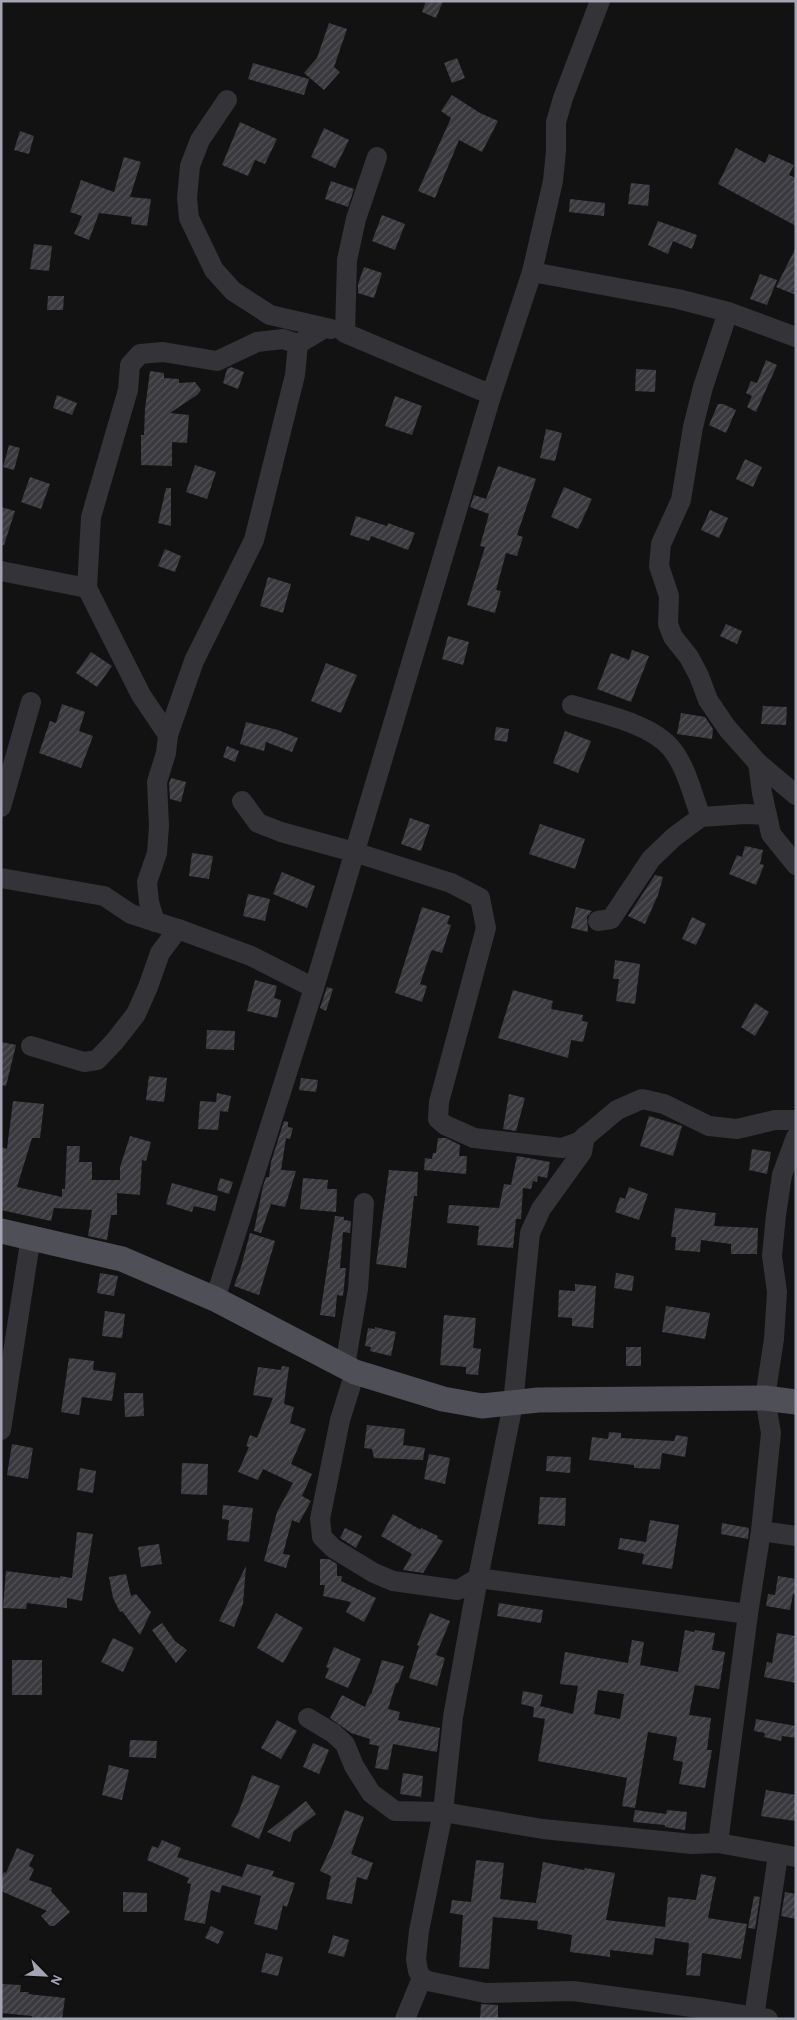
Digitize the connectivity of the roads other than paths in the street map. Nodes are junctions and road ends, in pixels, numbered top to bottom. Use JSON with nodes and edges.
{"nodes":[{"id":1,"x":600,"y":1,"type":"edge"},
{"id":2,"x":226,"y":100,"type":"dead end"},
{"id":3,"x":377,"y":157,"type":"dead end"},
{"id":4,"x":532,"y":272,"type":"junction"},
{"id":5,"x":728,"y":312,"type":"junction"},
{"id":6,"x":324,"y":328,"type":"junction"},
{"id":7,"x":345,"y":332,"type":"junction"},
{"id":8,"x":796,"y":337,"type":"edge"},
{"id":9,"x":298,"y":344,"type":"junction"},
{"id":10,"x":492,"y":393,"type":"junction"},
{"id":11,"x":1,"y":571,"type":"edge"},
{"id":12,"x":87,"y":588,"type":"junction"},
{"id":13,"x":31,"y":702,"type":"dead end"},
{"id":14,"x":572,"y":705,"type":"dead end"},
{"id":15,"x":168,"y":735,"type":"junction"},
{"id":16,"x":758,"y":762,"type":"junction"},
{"id":17,"x":796,"y":795,"type":"edge"},
{"id":18,"x":242,"y":801,"type":"dead end"},
{"id":19,"x":1,"y":807,"type":"edge"},
{"id":20,"x":767,"y":815,"type":"junction"},
{"id":21,"x":701,"y":816,"type":"junction"},
{"id":22,"x":354,"y":852,"type":"junction"},
{"id":23,"x":796,"y":865,"type":"edge"},
{"id":24,"x":1,"y":878,"type":"edge"},
{"id":25,"x":598,"y":921,"type":"dead end"},
{"id":26,"x":155,"y":922,"type":"junction"},
{"id":27,"x":178,"y":929,"type":"junction"},
{"id":28,"x":314,"y":988,"type":"junction"},
{"id":29,"x":31,"y":1046,"type":"dead end"},
{"id":30,"x":796,"y":1120,"type":"edge"},
{"id":31,"x":585,"y":1136,"type":"junction"},
{"id":32,"x":796,"y":1137,"type":"edge"},
{"id":33,"x":364,"y":1203,"type":"dead end"},
{"id":34,"x":1,"y":1231,"type":"edge"},
{"id":35,"x":31,"y":1236,"type":"junction"},
{"id":36,"x":215,"y":1298,"type":"junction"},
{"id":37,"x":350,"y":1369,"type":"junction"},
{"id":38,"x":765,"y":1398,"type":"junction"},
{"id":39,"x":796,"y":1402,"type":"edge"},
{"id":40,"x":513,"y":1404,"type":"junction"},
{"id":41,"x":1,"y":1430,"type":"edge"},
{"id":42,"x":761,"y":1531,"type":"junction"},
{"id":43,"x":796,"y":1536,"type":"edge"},
{"id":44,"x":478,"y":1578,"type":"junction"},
{"id":45,"x":748,"y":1614,"type":"junction"},
{"id":46,"x":308,"y":1718,"type":"dead end"},
{"id":47,"x":444,"y":1812,"type":"junction"},
{"id":48,"x":718,"y":1843,"type":"junction"},
{"id":49,"x":787,"y":1856,"type":"edge"},
{"id":50,"x":422,"y":1978,"type":"junction"},
{"id":51,"x":698,"y":2013,"type":"edge"},
{"id":52,"x":761,"y":2018,"type":"edge"},
{"id":53,"x":405,"y":2019,"type":"edge"}],
"edges":[{"from":1,"to":4,"type":"street"},
{"from":2,"to":6,"type":"street"},
{"from":3,"to":7,"type":"street"},
{"from":4,"to":5,"type":"street"},
{"from":4,"to":10,"type":"street"},
{"from":5,"to":8,"type":"street"},
{"from":5,"to":16,"type":"street"},
{"from":6,"to":7,"type":"street"},
{"from":6,"to":9,"type":"street"},
{"from":7,"to":10,"type":"street"},
{"from":9,"to":12,"type":"street"},
{"from":9,"to":15,"type":"street"},
{"from":10,"to":22,"type":"street"},
{"from":11,"to":12,"type":"street"},
{"from":12,"to":15,"type":"street"},
{"from":13,"to":19,"type":"street"},
{"from":14,"to":21,"type":"street"},
{"from":15,"to":26,"type":"street"},
{"from":16,"to":17,"type":"street"},
{"from":16,"to":20,"type":"street"},
{"from":18,"to":22,"type":"street"},
{"from":20,"to":21,"type":"street"},
{"from":20,"to":23,"type":"street"},
{"from":21,"to":25,"type":"street"},
{"from":22,"to":28,"type":"street"},
{"from":22,"to":31,"type":"street"},
{"from":24,"to":26,"type":"street"},
{"from":26,"to":27,"type":"street"},
{"from":27,"to":28,"type":"street"},
{"from":27,"to":29,"type":"street"},
{"from":28,"to":36,"type":"street"},
{"from":30,"to":31,"type":"street"},
{"from":31,"to":40,"type":"street"},
{"from":32,"to":38,"type":"street"},
{"from":33,"to":37,"type":"street"},
{"from":34,"to":35,"type":"main road"},
{"from":35,"to":36,"type":"main road"},
{"from":35,"to":41,"type":"street"},
{"from":36,"to":37,"type":"main road"},
{"from":37,"to":40,"type":"main road"},
{"from":37,"to":44,"type":"street"},
{"from":38,"to":39,"type":"main road"},
{"from":38,"to":40,"type":"main road"},
{"from":38,"to":42,"type":"street"},
{"from":40,"to":44,"type":"street"},
{"from":42,"to":43,"type":"street"},
{"from":42,"to":45,"type":"street"},
{"from":44,"to":45,"type":"street"},
{"from":44,"to":47,"type":"street"},
{"from":45,"to":48,"type":"street"},
{"from":46,"to":47,"type":"street"},
{"from":47,"to":48,"type":"street"},
{"from":47,"to":50,"type":"street"},
{"from":48,"to":49,"type":"street"},
{"from":49,"to":52,"type":"street"},
{"from":50,"to":51,"type":"street"},
{"from":50,"to":53,"type":"street"},
{"from":51,"to":52,"type":"street"}]}
